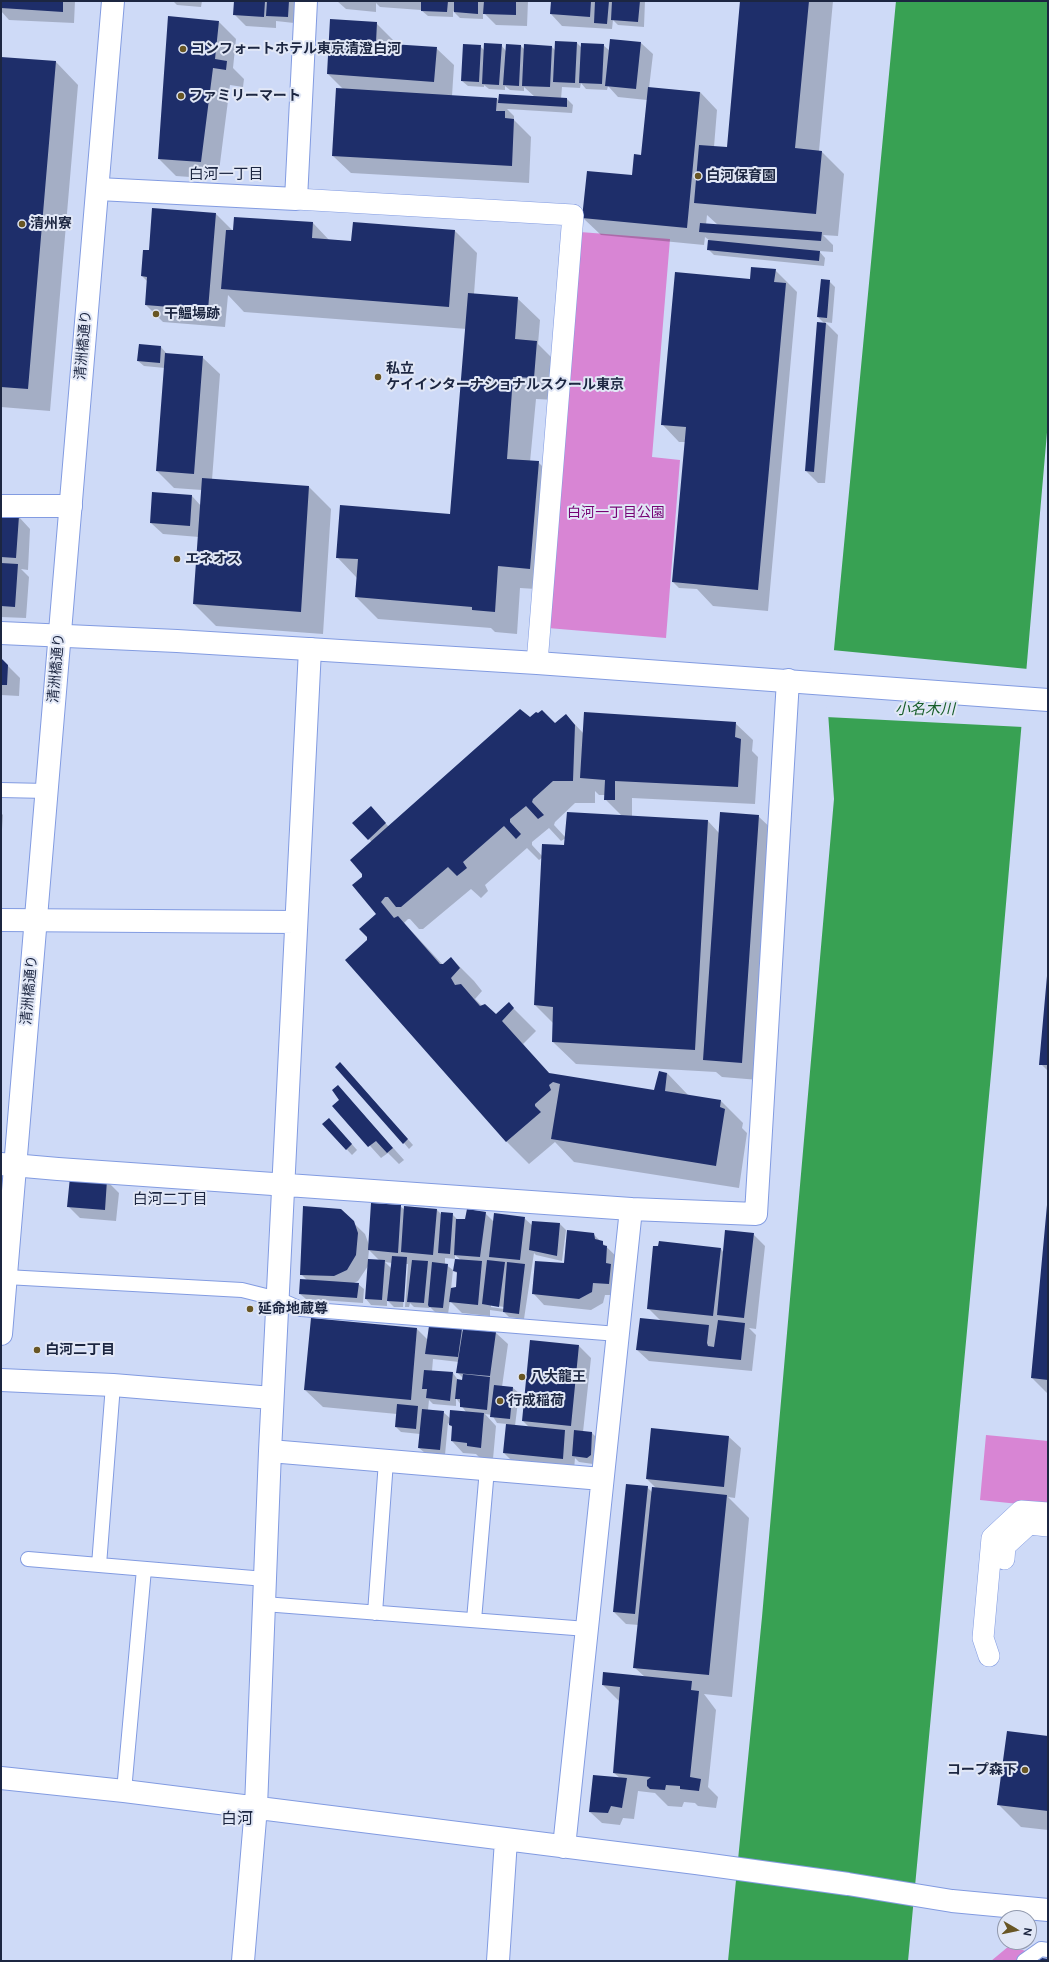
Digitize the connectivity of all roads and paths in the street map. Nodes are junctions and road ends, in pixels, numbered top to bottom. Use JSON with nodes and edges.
{"nodes":[{"id":1,"x":113,"y":1,"type":"edge"},
{"id":2,"x":306,"y":1,"type":"edge"},
{"id":3,"x":98,"y":189,"type":"junction"},
{"id":4,"x":296,"y":199,"type":"junction"},
{"id":5,"x":1,"y":506,"type":"edge"},
{"id":6,"x":71,"y":506,"type":"junction"},
{"id":7,"x":1,"y":632,"type":"edge"},
{"id":8,"x":60,"y":634,"type":"junction"},
{"id":9,"x":310,"y":649,"type":"junction"},
{"id":10,"x":537,"y":664,"type":"junction"},
{"id":11,"x":788,"y":680,"type":"junction"},
{"id":12,"x":1048,"y":700,"type":"edge"},
{"id":13,"x":1,"y":790,"type":"edge"},
{"id":14,"x":47,"y":791,"type":"junction"},
{"id":15,"x":1,"y":920,"type":"edge"},
{"id":16,"x":36,"y":921,"type":"junction"},
{"id":17,"x":296,"y":922,"type":"junction"},
{"id":18,"x":8,"y":1164,"type":"edge"},
{"id":19,"x":283,"y":1184,"type":"junction"},
{"id":20,"x":631,"y":1208,"type":"junction"},
{"id":21,"x":6,"y":1277,"type":"junction"},
{"id":22,"x":278,"y":1299,"type":"junction"},
{"id":23,"x":1,"y":1334,"type":"edge"},
{"id":24,"x":618,"y":1334,"type":"junction"},
{"id":25,"x":1,"y":1380,"type":"edge"},
{"id":26,"x":113,"y":1385,"type":"junction"},
{"id":27,"x":272,"y":1398,"type":"junction"},
{"id":28,"x":270,"y":1451,"type":"junction"},
{"id":29,"x":386,"y":1461,"type":"junction"},
{"id":30,"x":487,"y":1469,"type":"junction"},
{"id":31,"x":602,"y":1479,"type":"junction"},
{"id":32,"x":1048,"y":1513,"type":"edge"},
{"id":33,"x":1048,"y":1526,"type":"edge"},
{"id":34,"x":28,"y":1559,"type":"dead end"},
{"id":35,"x":99,"y":1565,"type":"junction"},
{"id":36,"x":144,"y":1569,"type":"junction"},
{"id":37,"x":265,"y":1579,"type":"junction"},
{"id":38,"x":264,"y":1604,"type":"junction"},
{"id":39,"x":375,"y":1613,"type":"junction"},
{"id":40,"x":474,"y":1620,"type":"junction"},
{"id":41,"x":587,"y":1629,"type":"junction"},
{"id":42,"x":1,"y":1778,"type":"edge"},
{"id":43,"x":124,"y":1791,"type":"junction"},
{"id":44,"x":256,"y":1807,"type":"junction"},
{"id":45,"x":506,"y":1840,"type":"junction"},
{"id":46,"x":564,"y":1847,"type":"junction"},
{"id":47,"x":1048,"y":1910,"type":"edge"},
{"id":48,"x":1048,"y":1950,"type":"edge"},
{"id":49,"x":243,"y":1961,"type":"edge"},
{"id":50,"x":498,"y":1961,"type":"edge"},
{"id":51,"x":1024,"y":1961,"type":"edge"}],
"edges":[{"from":1,"to":3,"type":"street","name":"清洲橋通り"},
{"from":2,"to":4,"type":"street"},
{"from":3,"to":4,"type":"street"},
{"from":3,"to":6,"type":"street","name":"清洲橋通り"},
{"from":4,"to":10,"type":"street"},
{"from":5,"to":6,"type":"street"},
{"from":6,"to":8,"type":"street","name":"清洲橋通り"},
{"from":7,"to":8,"type":"street"},
{"from":8,"to":9,"type":"street"},
{"from":8,"to":14,"type":"street","name":"清洲橋通り"},
{"from":9,"to":10,"type":"street"},
{"from":9,"to":17,"type":"street"},
{"from":10,"to":11,"type":"street"},
{"from":11,"to":12,"type":"street"},
{"from":11,"to":20,"type":"street"},
{"from":13,"to":14,"type":"lane"},
{"from":14,"to":16,"type":"street","name":"清洲橋通り"},
{"from":15,"to":16,"type":"street"},
{"from":16,"to":17,"type":"street"},
{"from":16,"to":18,"type":"street","name":"清洲橋通り"},
{"from":17,"to":19,"type":"street"},
{"from":18,"to":19,"type":"street"},
{"from":18,"to":21,"type":"street","name":"清洲橋通り"},
{"from":19,"to":20,"type":"street"},
{"from":19,"to":22,"type":"street"},
{"from":20,"to":24,"type":"street"},
{"from":21,"to":22,"type":"lane"},
{"from":21,"to":23,"type":"street","name":"清洲橋通り"},
{"from":22,"to":24,"type":"lane"},
{"from":22,"to":27,"type":"street"},
{"from":24,"to":31,"type":"street"},
{"from":25,"to":26,"type":"street"},
{"from":26,"to":27,"type":"street"},
{"from":26,"to":35,"type":"lane"},
{"from":27,"to":28,"type":"street"},
{"from":28,"to":29,"type":"street"},
{"from":28,"to":37,"type":"street"},
{"from":29,"to":30,"type":"street"},
{"from":29,"to":39,"type":"lane"},
{"from":30,"to":31,"type":"street"},
{"from":30,"to":40,"type":"lane"},
{"from":31,"to":41,"type":"street"},
{"from":32,"to":33,"type":"street"},
{"from":34,"to":35,"type":"lane"},
{"from":35,"to":36,"type":"lane"},
{"from":36,"to":37,"type":"lane"},
{"from":36,"to":43,"type":"lane"},
{"from":37,"to":38,"type":"street"},
{"from":38,"to":39,"type":"lane"},
{"from":38,"to":44,"type":"street"},
{"from":39,"to":40,"type":"lane"},
{"from":40,"to":41,"type":"lane"},
{"from":41,"to":46,"type":"street"},
{"from":42,"to":43,"type":"street"},
{"from":43,"to":44,"type":"street"},
{"from":44,"to":45,"type":"street"},
{"from":44,"to":49,"type":"street"},
{"from":45,"to":46,"type":"street"},
{"from":45,"to":50,"type":"street"},
{"from":46,"to":47,"type":"street"},
{"from":48,"to":51,"type":"lane"}]}
